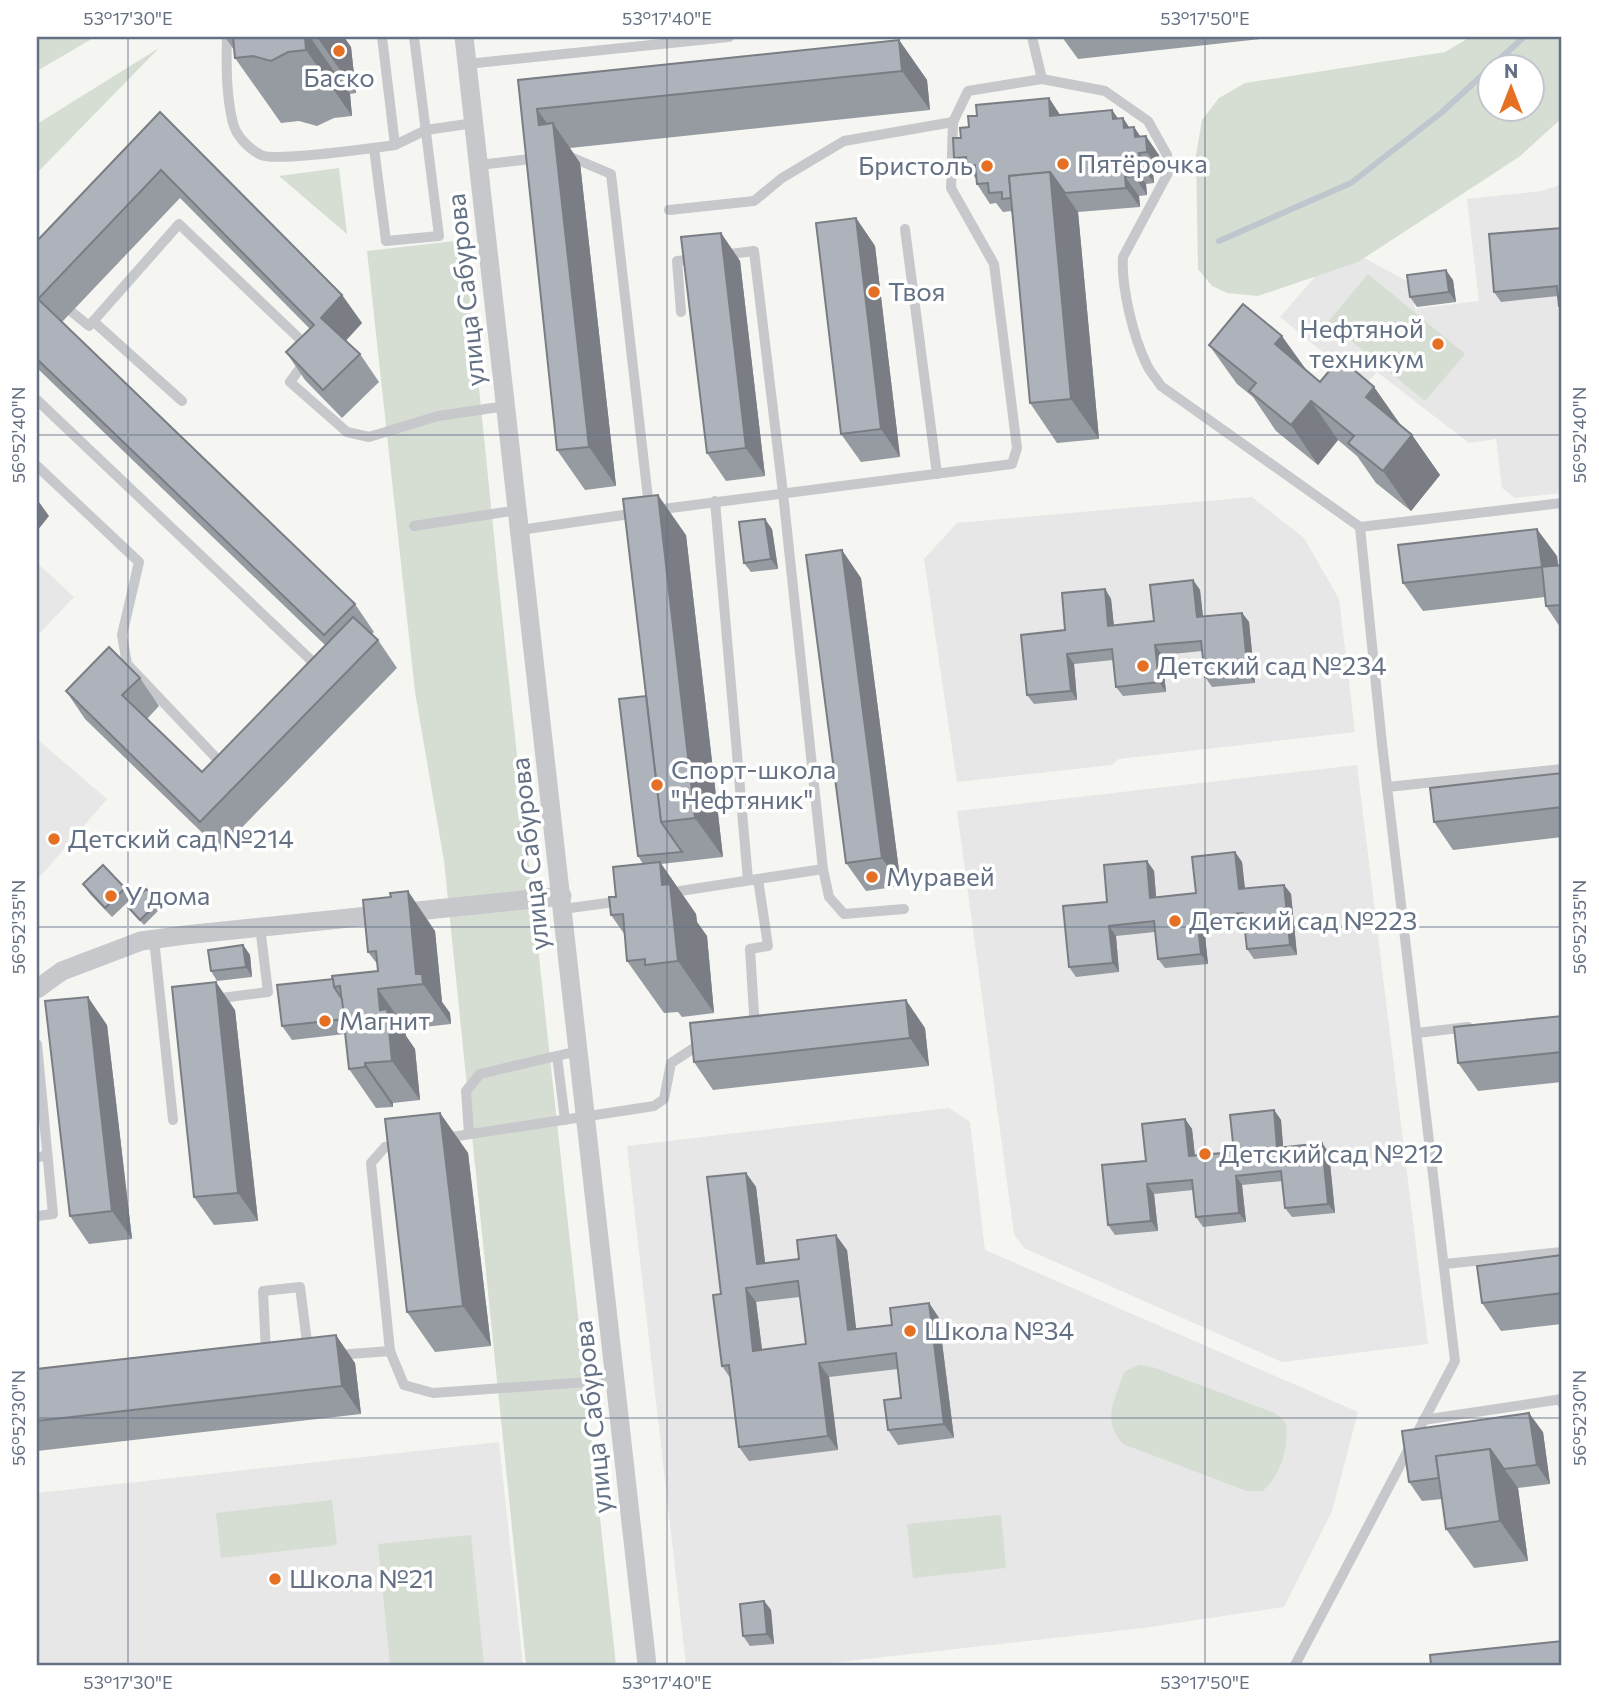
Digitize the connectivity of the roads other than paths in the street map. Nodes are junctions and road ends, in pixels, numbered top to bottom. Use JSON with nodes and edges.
{"nodes":[{"id":1,"x":227,"y":37,"type":"edge"},
{"id":2,"x":382,"y":37,"type":"edge"},
{"id":3,"x":414,"y":37,"type":"edge"},
{"id":4,"x":464,"y":37,"type":"edge"},
{"id":5,"x":729,"y":37,"type":"edge"},
{"id":6,"x":1032,"y":37,"type":"edge"},
{"id":7,"x":467,"y":64,"type":"junction"},
{"id":8,"x":1042,"y":79,"type":"junction"},
{"id":9,"x":953,"y":122,"type":"junction"},
{"id":10,"x":474,"y":123,"type":"junction"},
{"id":11,"x":426,"y":130,"type":"junction"},
{"id":12,"x":395,"y":145,"type":"junction"},
{"id":13,"x":374,"y":148,"type":"junction"},
{"id":14,"x":566,"y":155,"type":"dead end"},
{"id":15,"x":550,"y":157,"type":"edge"},
{"id":16,"x":479,"y":165,"type":"junction"},
{"id":17,"x":669,"y":210,"type":"dead end"},
{"id":18,"x":905,"y":229,"type":"dead end"},
{"id":19,"x":715,"y":256,"type":"edge"},
{"id":20,"x":702,"y":258,"type":"edge"},
{"id":21,"x":72,"y":312,"type":"dead end"},
{"id":22,"x":681,"y":312,"type":"dead end"},
{"id":23,"x":93,"y":321,"type":"junction"},
{"id":24,"x":37,"y":400,"type":"edge"},
{"id":25,"x":182,"y":401,"type":"dead end"},
{"id":26,"x":506,"y":406,"type":"junction"},
{"id":27,"x":37,"y":466,"type":"edge"},
{"id":28,"x":937,"y":474,"type":"junction"},
{"id":29,"x":783,"y":493,"type":"junction"},
{"id":30,"x":715,"y":501,"type":"junction"},
{"id":31,"x":1562,"y":503,"type":"edge"},
{"id":32,"x":649,"y":511,"type":"junction"},
{"id":33,"x":519,"y":520,"type":"junction"},
{"id":34,"x":414,"y":526,"type":"dead end"},
{"id":35,"x":1360,"y":527,"type":"junction"},
{"id":36,"x":304,"y":673,"type":"edge"},
{"id":37,"x":229,"y":752,"type":"edge"},
{"id":38,"x":1562,"y":769,"type":"edge"},
{"id":39,"x":1387,"y":787,"type":"junction"},
{"id":40,"x":823,"y":869,"type":"junction"},
{"id":41,"x":753,"y":880,"type":"junction"},
{"id":42,"x":653,"y":896,"type":"edge"},
{"id":43,"x":639,"y":898,"type":"edge"},
{"id":44,"x":562,"y":902,"type":"junction"},
{"id":45,"x":904,"y":909,"type":"dead end"},
{"id":46,"x":260,"y":927,"type":"junction"},
{"id":47,"x":154,"y":939,"type":"junction"},
{"id":48,"x":37,"y":989,"type":"edge"},
{"id":49,"x":201,"y":1001,"type":"edge"},
{"id":50,"x":174,"y":1004,"type":"edge"},
{"id":51,"x":161,"y":1006,"type":"junction"},
{"id":52,"x":1483,"y":1026,"type":"edge"},
{"id":53,"x":1417,"y":1033,"type":"junction"},
{"id":54,"x":751,"y":1037,"type":"edge"},
{"id":55,"x":717,"y":1043,"type":"edge"},
{"id":56,"x":37,"y":1044,"type":"edge"},
{"id":57,"x":578,"y":1051,"type":"junction"},
{"id":58,"x":558,"y":1056,"type":"junction"},
{"id":59,"x":586,"y":1116,"type":"junction"},
{"id":60,"x":173,"y":1120,"type":"dead end"},
{"id":61,"x":565,"y":1120,"type":"junction"},
{"id":62,"x":470,"y":1134,"type":"junction"},
{"id":63,"x":433,"y":1139,"type":"edge"},
{"id":64,"x":409,"y":1143,"type":"edge"},
{"id":65,"x":42,"y":1156,"type":"edge"},
{"id":66,"x":37,"y":1216,"type":"edge"},
{"id":67,"x":1562,"y":1252,"type":"edge"},
{"id":68,"x":1444,"y":1264,"type":"junction"},
{"id":69,"x":390,"y":1351,"type":"junction"},
{"id":70,"x":253,"y":1362,"type":"edge"},
{"id":71,"x":616,"y":1380,"type":"junction"},
{"id":72,"x":1562,"y":1400,"type":"edge"},
{"id":73,"x":1423,"y":1420,"type":"junction"},
{"id":74,"x":647,"y":1665,"type":"edge"},
{"id":75,"x":1295,"y":1665,"type":"edge"}],
"edges":[{"from":1,"to":13,"type":"lane"},
{"from":2,"to":12,"type":"lane"},
{"from":3,"to":11,"type":"lane"},
{"from":4,"to":7,"type":"street","name":"улица Сабурова"},
{"from":5,"to":7,"type":"lane"},
{"from":6,"to":8,"type":"lane"},
{"from":7,"to":10,"type":"street","name":"улица Сабурова"},
{"from":8,"to":9,"type":"lane"},
{"from":8,"to":35,"type":"lane"},
{"from":9,"to":17,"type":"lane"},
{"from":9,"to":28,"type":"lane"},
{"from":10,"to":11,"type":"lane"},
{"from":10,"to":16,"type":"street","name":"улица Сабурова"},
{"from":11,"to":12,"type":"lane"},
{"from":11,"to":13,"type":"lane"},
{"from":12,"to":13,"type":"lane"},
{"from":14,"to":32,"type":"lane"},
{"from":15,"to":16,"type":"lane"},
{"from":16,"to":26,"type":"street","name":"улица Сабурова"},
{"from":18,"to":28,"type":"lane"},
{"from":19,"to":29,"type":"lane"},
{"from":20,"to":22,"type":"lane"},
{"from":21,"to":23,"type":"lane"},
{"from":23,"to":25,"type":"lane"},
{"from":23,"to":26,"type":"lane"},
{"from":24,"to":36,"type":"lane"},
{"from":26,"to":33,"type":"street","name":"улица Сабурова"},
{"from":27,"to":37,"type":"lane"},
{"from":28,"to":29,"type":"lane"},
{"from":29,"to":30,"type":"lane"},
{"from":29,"to":40,"type":"lane"},
{"from":30,"to":32,"type":"lane"},
{"from":30,"to":41,"type":"lane"},
{"from":31,"to":35,"type":"lane"},
{"from":32,"to":33,"type":"lane"},
{"from":33,"to":34,"type":"lane"},
{"from":33,"to":44,"type":"street","name":"улица Сабурова"},
{"from":35,"to":39,"type":"lane"},
{"from":38,"to":39,"type":"lane"},
{"from":39,"to":53,"type":"lane"},
{"from":40,"to":41,"type":"lane"},
{"from":40,"to":45,"type":"lane"},
{"from":41,"to":42,"type":"lane"},
{"from":41,"to":54,"type":"lane"},
{"from":43,"to":44,"type":"lane"},
{"from":44,"to":46,"type":"street"},
{"from":44,"to":57,"type":"street","name":"улица Сабурова"},
{"from":46,"to":47,"type":"street"},
{"from":46,"to":49,"type":"lane"},
{"from":47,"to":48,"type":"street"},
{"from":47,"to":51,"type":"lane"},
{"from":50,"to":51,"type":"lane"},
{"from":51,"to":60,"type":"lane"},
{"from":52,"to":53,"type":"lane"},
{"from":53,"to":68,"type":"lane"},
{"from":55,"to":59,"type":"lane"},
{"from":56,"to":65,"type":"lane"},
{"from":57,"to":58,"type":"lane"},
{"from":57,"to":59,"type":"street","name":"улица Сабурова"},
{"from":58,"to":61,"type":"lane"},
{"from":58,"to":62,"type":"lane"},
{"from":59,"to":61,"type":"lane"},
{"from":59,"to":71,"type":"street","name":"улица Сабурова"},
{"from":61,"to":62,"type":"lane"},
{"from":62,"to":63,"type":"lane"},
{"from":64,"to":69,"type":"lane"},
{"from":65,"to":66,"type":"lane"},
{"from":67,"to":68,"type":"lane"},
{"from":68,"to":73,"type":"lane"},
{"from":69,"to":70,"type":"lane"},
{"from":69,"to":71,"type":"lane"},
{"from":71,"to":74,"type":"street","name":"улица Сабурова"},
{"from":72,"to":73,"type":"lane"},
{"from":73,"to":75,"type":"lane"}]}
